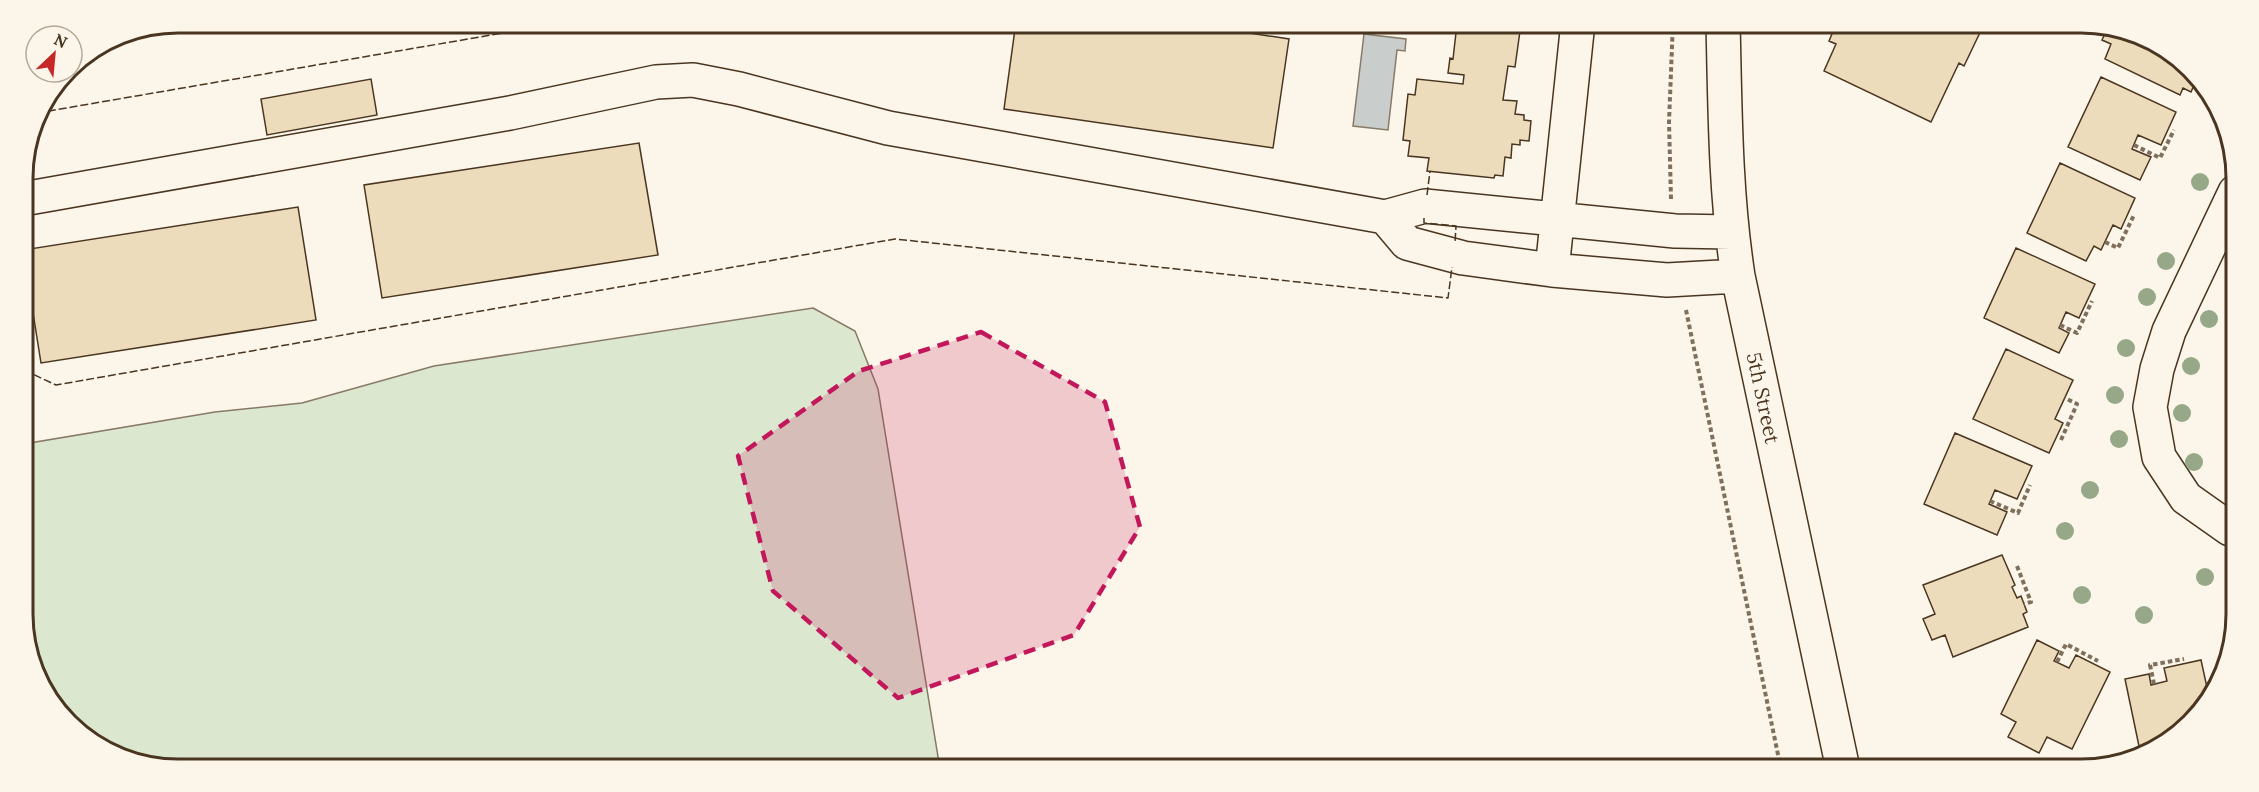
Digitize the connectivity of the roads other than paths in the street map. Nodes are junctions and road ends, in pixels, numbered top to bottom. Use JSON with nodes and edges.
{"nodes":[{"id":1,"x":1577,"y":33,"type":"edge"},
{"id":2,"x":1724,"y":33,"type":"edge"},
{"id":3,"x":33,"y":197,"type":"edge"},
{"id":4,"x":2226,"y":211,"type":"edge"},
{"id":5,"x":1485,"y":212,"type":"junction"},
{"id":6,"x":1385,"y":217,"type":"junction"},
{"id":7,"x":1556,"y":220,"type":"junction"},
{"id":8,"x":1731,"y":232,"type":"junction"},
{"id":9,"x":1480,"y":260,"type":"junction"},
{"id":10,"x":1552,"y":270,"type":"junction"},
{"id":11,"x":1738,"y":276,"type":"junction"},
{"id":12,"x":2226,"y":526,"type":"edge"},
{"id":13,"x":1841,"y":759,"type":"edge"}],
"edges":[{"from":1,"to":7,"type":"street"},
{"from":2,"to":8,"type":"street","name":"5th Street"},
{"from":3,"to":6,"type":"street"},
{"from":4,"to":12,"type":"street"},
{"from":5,"to":6,"type":"street"},
{"from":5,"to":7,"type":"street"},
{"from":5,"to":9,"type":"street"},
{"from":6,"to":9,"type":"street"},
{"from":7,"to":8,"type":"street"},
{"from":7,"to":10,"type":"street"},
{"from":8,"to":11,"type":"street","name":"5th Street"},
{"from":9,"to":10,"type":"street"},
{"from":10,"to":11,"type":"street"},
{"from":11,"to":13,"type":"street","name":"5th Street"}]}
